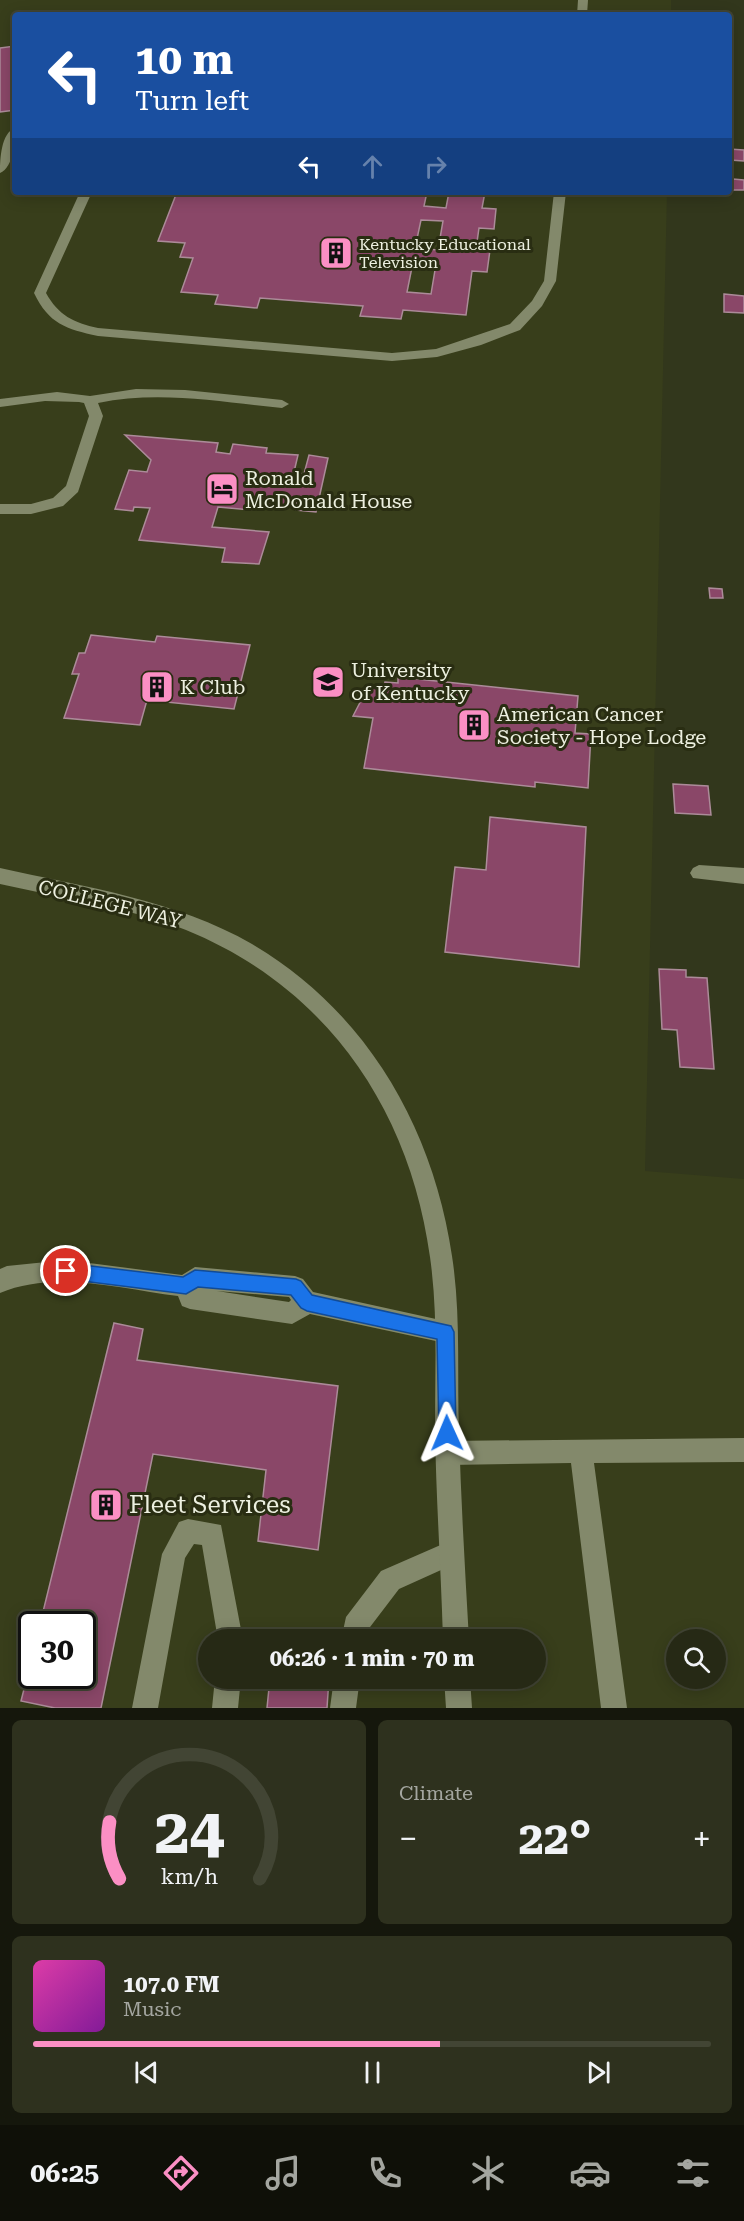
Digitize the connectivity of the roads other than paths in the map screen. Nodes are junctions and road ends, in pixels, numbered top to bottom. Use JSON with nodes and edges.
{"nodes":[{"id":1,"x":12,"y":139,"type":"edge"},
{"id":2,"x":0,"y":170,"type":"edge"},
{"id":3,"x":85,"y":195,"type":"edge"},
{"id":4,"x":561,"y":195,"type":"edge"},
{"id":5,"x":90,"y":400,"type":"junction"},
{"id":6,"x":0,"y":403,"type":"edge"},
{"id":7,"x":282,"y":404,"type":"dead end"},
{"id":8,"x":0,"y":509,"type":"edge"},
{"id":9,"x":699,"y":873,"type":"dead end"},
{"id":10,"x":0,"y":876,"type":"edge"},
{"id":11,"x":744,"y":876,"type":"edge"},
{"id":12,"x":0,"y":1282,"type":"edge"},
{"id":13,"x":445,"y":1332,"type":"junction"},
{"id":14,"x":744,"y":1450,"type":"edge"},
{"id":15,"x":581,"y":1451,"type":"junction"},
{"id":16,"x":448,"y":1453,"type":"junction"},
{"id":17,"x":452,"y":1552,"type":"junction"},
{"id":18,"x":229,"y":1629,"type":"edge"},
{"id":19,"x":355,"y":1629,"type":"edge"},
{"id":20,"x":456,"y":1629,"type":"edge"},
{"id":21,"x":227,"y":1689,"type":"edge"},
{"id":22,"x":346,"y":1689,"type":"edge"},
{"id":23,"x":458,"y":1689,"type":"edge"},
{"id":24,"x":145,"y":1708,"type":"edge"},
{"id":25,"x":225,"y":1708,"type":"edge"},
{"id":26,"x":343,"y":1708,"type":"edge"},
{"id":27,"x":459,"y":1708,"type":"edge"},
{"id":28,"x":614,"y":1708,"type":"edge"}],
"edges":[{"from":1,"to":2,"type":"street"},
{"from":3,"to":4,"type":"street"},
{"from":5,"to":6,"type":"street"},
{"from":5,"to":7,"type":"street"},
{"from":5,"to":8,"type":"street"},
{"from":9,"to":11,"type":"street"},
{"from":10,"to":13,"type":"street","name":"COLLEGE WAY"},
{"from":12,"to":13,"type":"street"},
{"from":13,"to":16,"type":"street","name":"COLLEGE WAY"},
{"from":14,"to":15,"type":"street"},
{"from":15,"to":16,"type":"street"},
{"from":15,"to":28,"type":"street"},
{"from":16,"to":17,"type":"street","name":"COLLEGE WAY"},
{"from":17,"to":19,"type":"street"},
{"from":17,"to":20,"type":"street","name":"COLLEGE WAY"},
{"from":18,"to":24,"type":"street"},
{"from":21,"to":25,"type":"street"},
{"from":22,"to":26,"type":"street"},
{"from":23,"to":27,"type":"street"}]}
